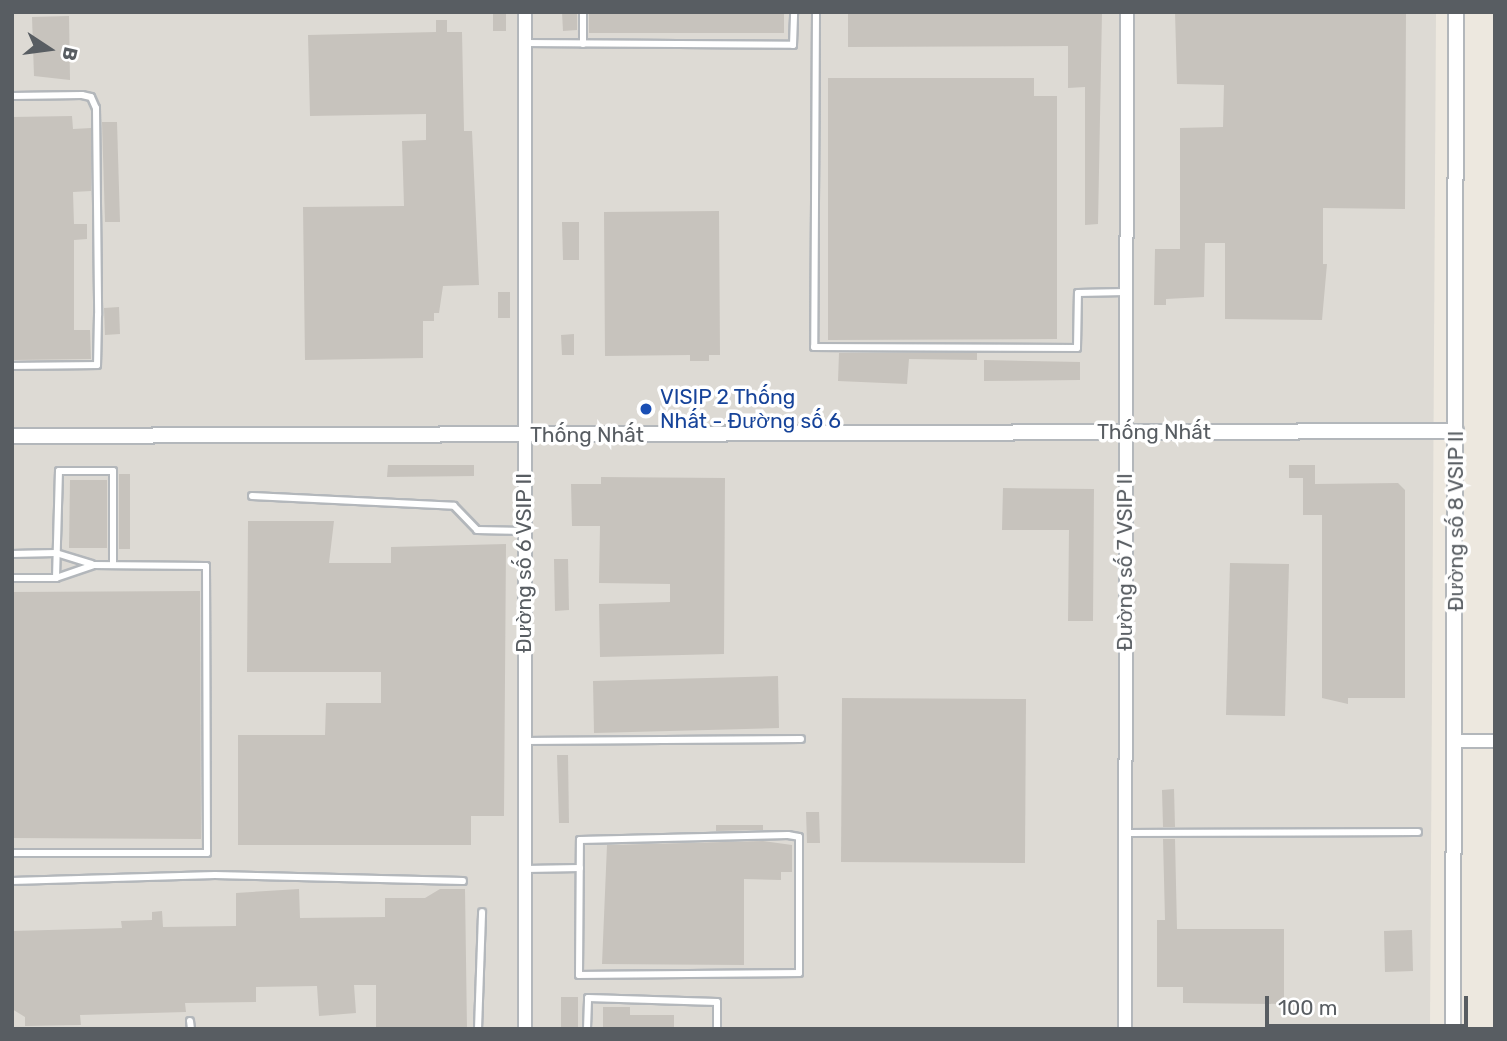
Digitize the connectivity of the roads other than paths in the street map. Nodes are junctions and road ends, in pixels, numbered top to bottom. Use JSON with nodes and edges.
{"nodes":[{"id":1,"x":525,"y":12,"type":"edge"},
{"id":2,"x":583,"y":12,"type":"edge"},
{"id":3,"x":794,"y":12,"type":"edge"},
{"id":4,"x":816,"y":12,"type":"edge"},
{"id":5,"x":1127,"y":12,"type":"edge"},
{"id":6,"x":1456,"y":12,"type":"edge"},
{"id":7,"x":525,"y":43,"type":"junction"},
{"id":8,"x":583,"y":44,"type":"junction"},
{"id":9,"x":12,"y":96,"type":"edge"},
{"id":10,"x":1125,"y":292,"type":"junction"},
{"id":11,"x":12,"y":366,"type":"edge"},
{"id":12,"x":1456,"y":431,"type":"junction"},
{"id":13,"x":1124,"y":432,"type":"junction"},
{"id":14,"x":12,"y":436,"type":"edge"},
{"id":15,"x":524,"y":436,"type":"junction"},
{"id":16,"x":252,"y":496,"type":"dead end"},
{"id":17,"x":524,"y":531,"type":"junction"},
{"id":18,"x":56,"y":553,"type":"junction"},
{"id":19,"x":12,"y":554,"type":"edge"},
{"id":20,"x":113,"y":564,"type":"junction"},
{"id":21,"x":93,"y":565,"type":"junction"},
{"id":22,"x":12,"y":578,"type":"edge"},
{"id":23,"x":56,"y":578,"type":"junction"},
{"id":24,"x":801,"y":739,"type":"dead end"},
{"id":25,"x":525,"y":741,"type":"junction"},
{"id":26,"x":1455,"y":741,"type":"junction"},
{"id":27,"x":1495,"y":741,"type":"edge"},
{"id":28,"x":1418,"y":832,"type":"dead end"},
{"id":29,"x":1125,"y":833,"type":"junction"},
{"id":30,"x":12,"y":853,"type":"edge"},
{"id":31,"x":580,"y":868,"type":"junction"},
{"id":32,"x":525,"y":869,"type":"junction"},
{"id":33,"x":12,"y":881,"type":"edge"},
{"id":34,"x":463,"y":881,"type":"dead end"},
{"id":35,"x":482,"y":912,"type":"dead end"},
{"id":36,"x":478,"y":1029,"type":"edge"},
{"id":37,"x":526,"y":1029,"type":"edge"},
{"id":38,"x":587,"y":1029,"type":"edge"},
{"id":39,"x":717,"y":1029,"type":"edge"},
{"id":40,"x":1125,"y":1029,"type":"edge"},
{"id":41,"x":1453,"y":1029,"type":"edge"}],
"edges":[{"from":1,"to":7,"type":"street","name":"Đường số 6 VSIP II"},
{"from":2,"to":8,"type":"lane"},
{"from":3,"to":8,"type":"lane"},
{"from":4,"to":10,"type":"lane"},
{"from":5,"to":10,"type":"street","name":"Đường số 7 VSIP II"},
{"from":6,"to":12,"type":"street","name":"Đường số 8 VSIP II"},
{"from":7,"to":8,"type":"lane"},
{"from":7,"to":15,"type":"street","name":"Đường số 6 VSIP II"},
{"from":9,"to":11,"type":"lane"},
{"from":10,"to":13,"type":"street","name":"Đường số 7 VSIP II"},
{"from":12,"to":13,"type":"street","name":"Thống Nhất"},
{"from":12,"to":26,"type":"street","name":"Đường số 8 VSIP II"},
{"from":13,"to":15,"type":"street","name":"Thống Nhất"},
{"from":13,"to":29,"type":"street","name":"Đường số 7 VSIP II"},
{"from":14,"to":15,"type":"street","name":"Thống Nhất"},
{"from":15,"to":17,"type":"street","name":"Đường số 6 VSIP II"},
{"from":16,"to":17,"type":"lane"},
{"from":17,"to":25,"type":"street","name":"Đường số 6 VSIP II"},
{"from":18,"to":19,"type":"lane"},
{"from":18,"to":20,"type":"lane"},
{"from":18,"to":21,"type":"lane"},
{"from":18,"to":23,"type":"lane"},
{"from":20,"to":21,"type":"lane"},
{"from":20,"to":30,"type":"lane"},
{"from":21,"to":23,"type":"lane"},
{"from":22,"to":23,"type":"lane"},
{"from":24,"to":25,"type":"lane"},
{"from":25,"to":32,"type":"street","name":"Đường số 6 VSIP II"},
{"from":26,"to":27,"type":"street"},
{"from":26,"to":41,"type":"street","name":"Đường số 8 VSIP II"},
{"from":28,"to":29,"type":"lane"},
{"from":29,"to":40,"type":"street","name":"Đường số 7 VSIP II"},
{"from":31,"to":31,"type":"lane"},
{"from":31,"to":32,"type":"lane"},
{"from":32,"to":37,"type":"street","name":"Đường số 6 VSIP II"},
{"from":33,"to":34,"type":"lane"},
{"from":35,"to":36,"type":"lane"},
{"from":38,"to":39,"type":"lane"}]}
